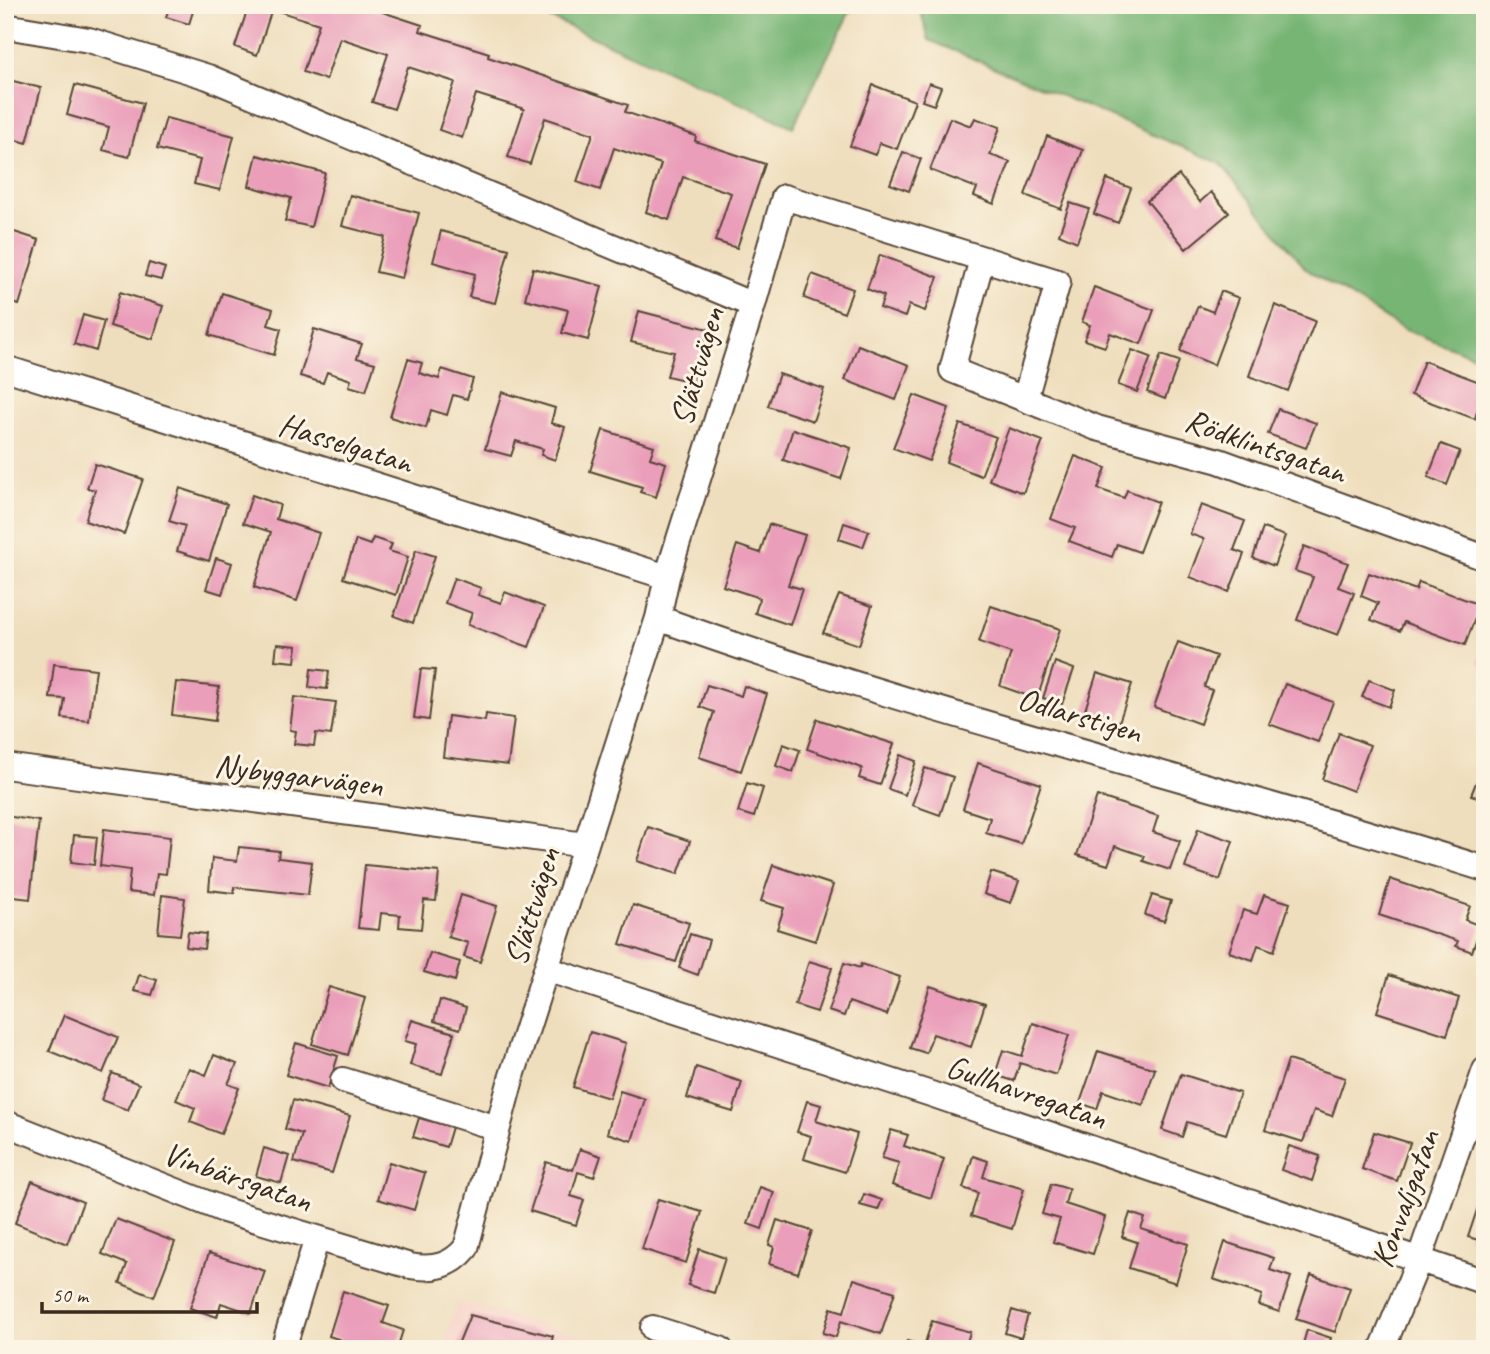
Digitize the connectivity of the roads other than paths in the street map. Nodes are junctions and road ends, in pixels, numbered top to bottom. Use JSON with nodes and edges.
{"nodes":[{"id":1,"x":5,"y":26,"type":"edge"},
{"id":2,"x":982,"y":259,"type":"junction"},
{"id":3,"x":753,"y":304,"type":"junction"},
{"id":4,"x":5,"y":368,"type":"edge"},
{"id":5,"x":1025,"y":400,"type":"junction"},
{"id":6,"x":1485,"y":558,"type":"edge"},
{"id":7,"x":667,"y":577,"type":"junction"},
{"id":8,"x":658,"y":618,"type":"junction"},
{"id":9,"x":5,"y":766,"type":"edge"},
{"id":10,"x":585,"y":845,"type":"junction"},
{"id":11,"x":1485,"y":869,"type":"edge"},
{"id":12,"x":546,"y":970,"type":"junction"},
{"id":13,"x":1485,"y":1070,"type":"edge"},
{"id":14,"x":343,"y":1080,"type":"dead end"},
{"id":15,"x":5,"y":1123,"type":"edge"},
{"id":16,"x":497,"y":1128,"type":"junction"},
{"id":17,"x":317,"y":1238,"type":"junction"},
{"id":18,"x":1419,"y":1260,"type":"junction"},
{"id":19,"x":454,"y":1261,"type":"joint"},
{"id":20,"x":1485,"y":1282,"type":"edge"},
{"id":21,"x":653,"y":1328,"type":"dead end"},
{"id":22,"x":283,"y":1349,"type":"edge"},
{"id":23,"x":720,"y":1349,"type":"edge"},
{"id":24,"x":1382,"y":1349,"type":"edge"}],
"edges":[{"from":1,"to":3,"type":"street","name":"Slättvägen"},
{"from":2,"to":3,"type":"street"},
{"from":2,"to":5,"type":"street","name":"Rödklintsgatan"},
{"from":2,"to":5,"type":"street"},
{"from":3,"to":7,"type":"street","name":"Slättvägen"},
{"from":4,"to":7,"type":"street","name":"Hasselgatan"},
{"from":5,"to":6,"type":"street","name":"Rödklintsgatan"},
{"from":7,"to":8,"type":"street","name":"Slättvägen"},
{"from":8,"to":10,"type":"street","name":"Slättvägen"},
{"from":8,"to":11,"type":"street","name":"Odlarstigen"},
{"from":9,"to":10,"type":"street","name":"Nybyggarvägen"},
{"from":10,"to":12,"type":"street","name":"Slättvägen"},
{"from":12,"to":16,"type":"street","name":"Slättvägen"},
{"from":12,"to":18,"type":"street","name":"Gullhavregatan"},
{"from":13,"to":18,"type":"street","name":"Konvaljgatan"},
{"from":14,"to":16,"type":"street"},
{"from":15,"to":17,"type":"street","name":"Vinbärsgatan"},
{"from":16,"to":19,"type":"street","name":"Slättvägen"},
{"from":17,"to":19,"type":"street","name":"Vinbärsgatan"},
{"from":17,"to":22,"type":"street"},
{"from":18,"to":20,"type":"street","name":"Gullhavregatan"},
{"from":18,"to":24,"type":"street","name":"Konvaljgatan"},
{"from":21,"to":23,"type":"street"}]}
